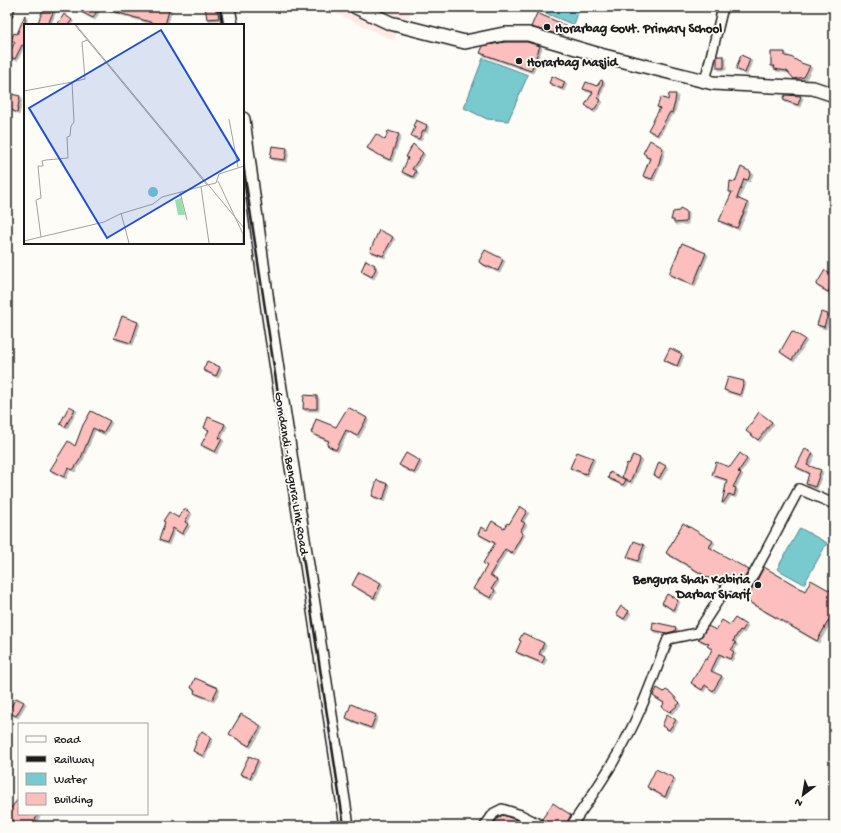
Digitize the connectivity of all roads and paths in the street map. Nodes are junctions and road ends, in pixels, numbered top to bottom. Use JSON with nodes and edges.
{"nodes":[{"id":1,"x":10,"y":7,"type":"edge"},
{"id":2,"x":228,"y":7,"type":"edge"},
{"id":3,"x":723,"y":7,"type":"edge"},
{"id":4,"x":364,"y":9,"type":"edge"},
{"id":5,"x":7,"y":15,"type":"edge"},
{"id":6,"x":231,"y":24,"type":"edge"},
{"id":7,"x":705,"y":80,"type":"junction"},
{"id":8,"x":834,"y":95,"type":"edge"},
{"id":9,"x":244,"y":127,"type":"edge"},
{"id":10,"x":834,"y":504,"type":"edge"},
{"id":11,"x":347,"y":826,"type":"edge"},
{"id":12,"x":486,"y":826,"type":"edge"},
{"id":13,"x":544,"y":826,"type":"edge"},
{"id":14,"x":571,"y":826,"type":"edge"}],
"edges":[{"from":1,"to":5,"type":"street"},
{"from":2,"to":6,"type":"main road"},
{"from":3,"to":7,"type":"street"},
{"from":4,"to":7,"type":"main road"},
{"from":7,"to":8,"type":"main road"},
{"from":9,"to":11,"type":"main road","name":"Gomdandi - Bengura Link Road"},
{"from":10,"to":14,"type":"street"},
{"from":12,"to":13,"type":"street"}]}
